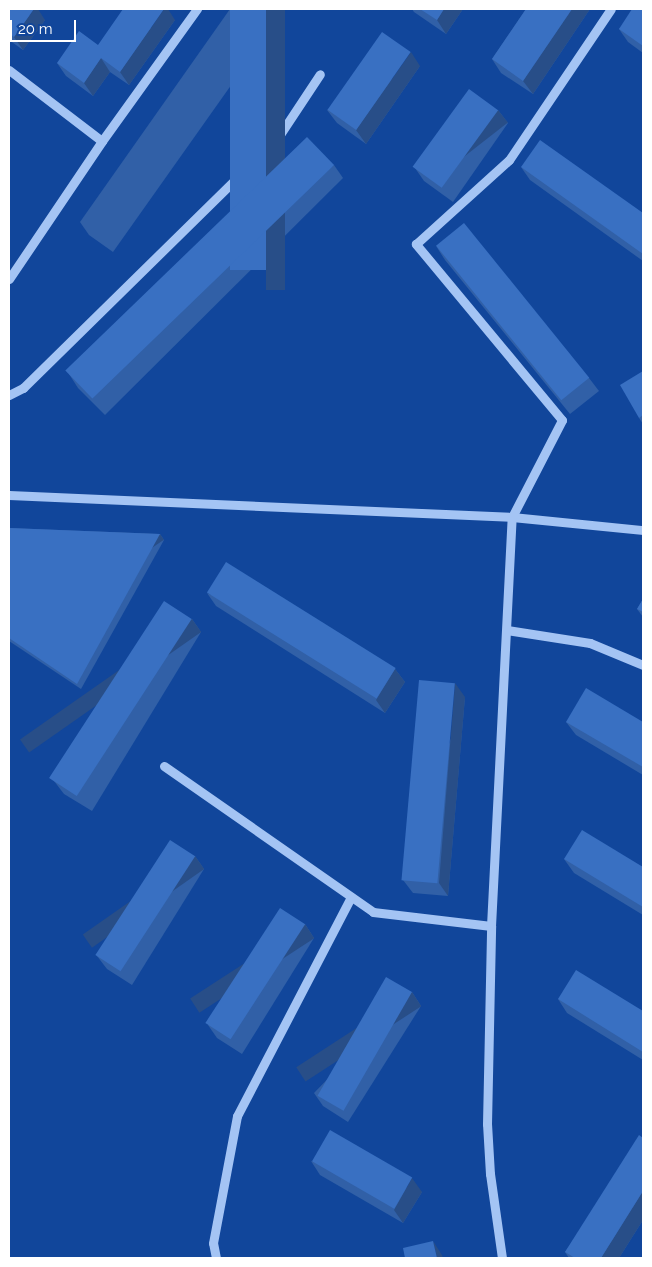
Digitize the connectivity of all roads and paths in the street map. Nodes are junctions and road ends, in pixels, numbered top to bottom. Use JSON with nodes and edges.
{"nodes":[{"id":1,"x":197,"y":9,"type":"edge"},
{"id":2,"x":611,"y":9,"type":"edge"},
{"id":3,"x":9,"y":70,"type":"edge"},
{"id":4,"x":320,"y":74,"type":"dead end"},
{"id":5,"x":102,"y":141,"type":"junction"},
{"id":6,"x":9,"y":279,"type":"edge"},
{"id":7,"x":9,"y":395,"type":"edge"},
{"id":8,"x":9,"y":495,"type":"edge"},
{"id":9,"x":512,"y":517,"type":"junction"},
{"id":10,"x":643,"y":530,"type":"edge"},
{"id":11,"x":507,"y":630,"type":"junction"},
{"id":12,"x":643,"y":666,"type":"edge"},
{"id":13,"x":164,"y":766,"type":"dead end"},
{"id":14,"x":351,"y":897,"type":"junction"},
{"id":15,"x":491,"y":926,"type":"junction"},
{"id":16,"x":216,"y":1258,"type":"edge"},
{"id":17,"x":502,"y":1258,"type":"edge"}],
"edges":[{"from":1,"to":5,"type":"street"},
{"from":2,"to":9,"type":"street"},
{"from":3,"to":5,"type":"street"},
{"from":4,"to":7,"type":"street"},
{"from":5,"to":6,"type":"street"},
{"from":8,"to":9,"type":"street"},
{"from":9,"to":10,"type":"street"},
{"from":9,"to":11,"type":"street"},
{"from":11,"to":12,"type":"street"},
{"from":11,"to":15,"type":"street"},
{"from":13,"to":14,"type":"street"},
{"from":14,"to":15,"type":"street"},
{"from":14,"to":16,"type":"street"},
{"from":15,"to":17,"type":"street"}]}
